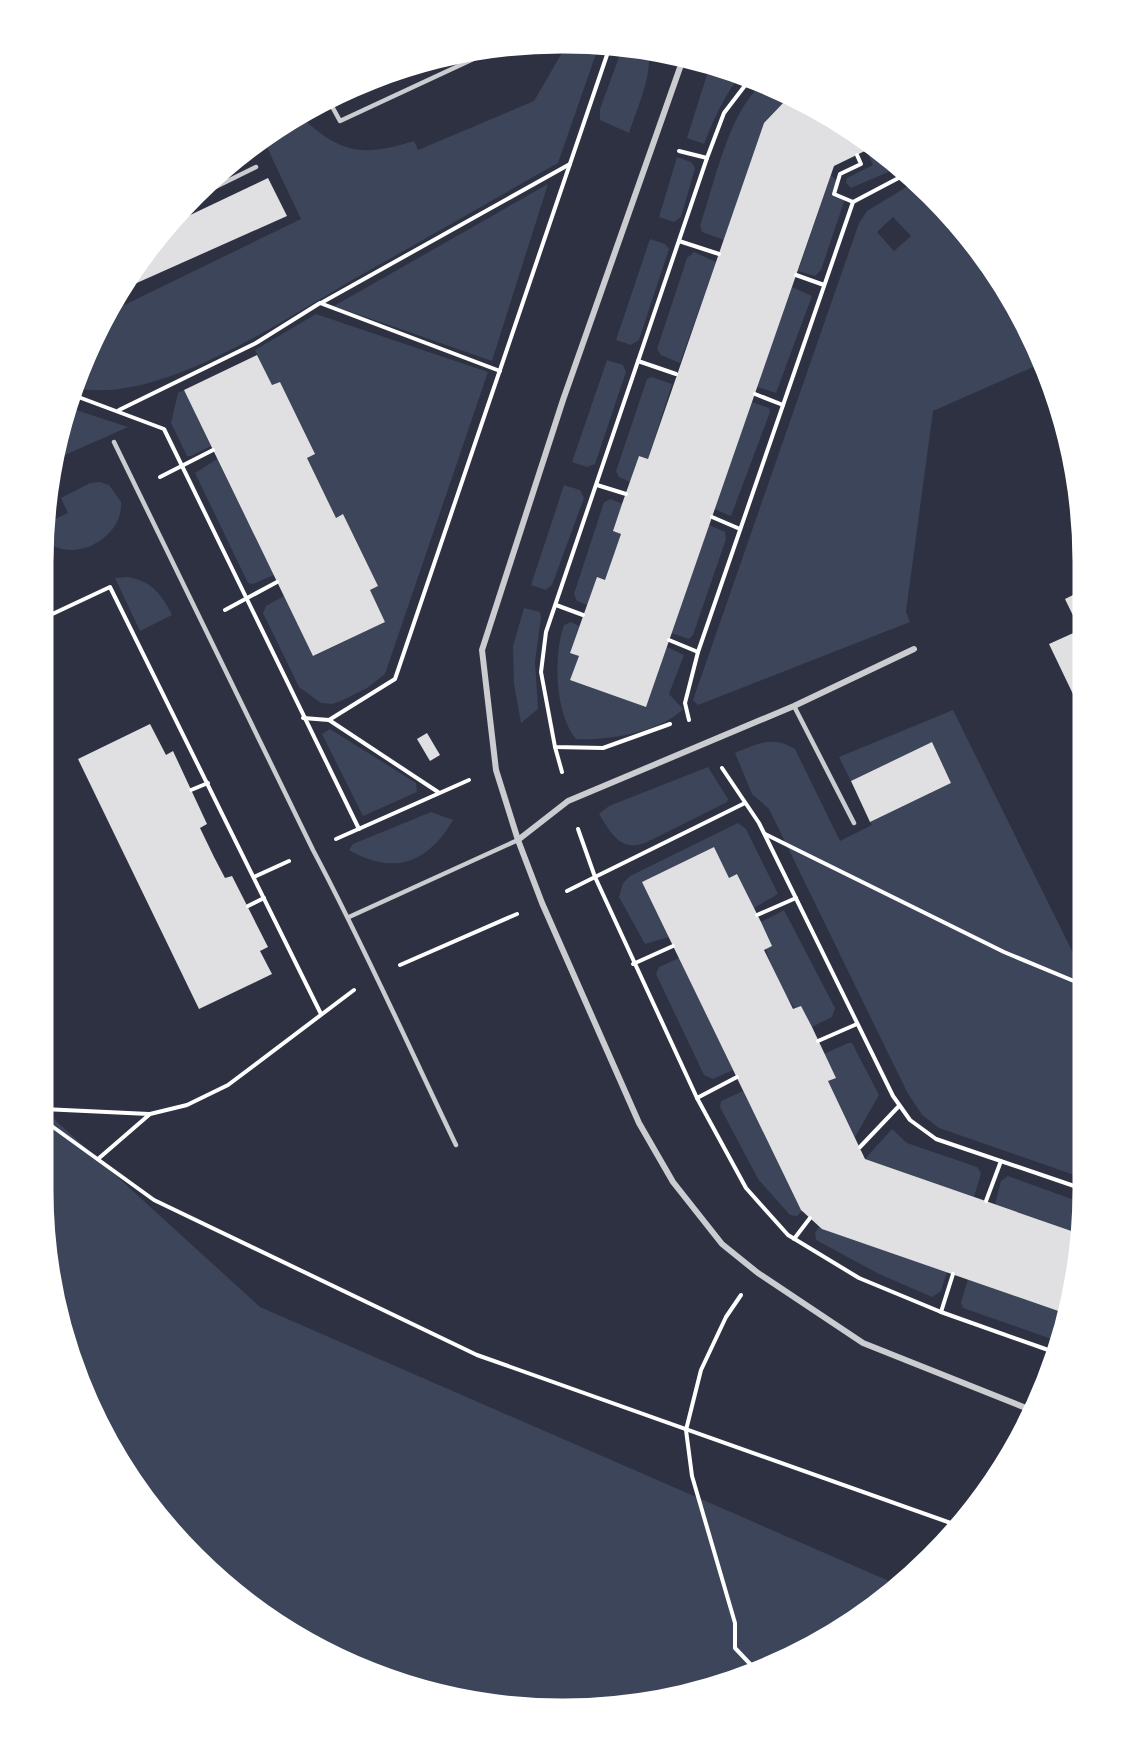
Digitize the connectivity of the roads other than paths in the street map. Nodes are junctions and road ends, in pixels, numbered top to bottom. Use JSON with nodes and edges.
{"nodes":[{"id":1,"x":469,"y":61,"type":"edge"},
{"id":2,"x":680,"y":66,"type":"edge"},
{"id":3,"x":333,"y":107,"type":"edge"},
{"id":4,"x":256,"y":167,"type":"dead end"},
{"id":5,"x":220,"y":185,"type":"edge"},
{"id":6,"x":114,"y":442,"type":"dead end"},
{"id":7,"x":914,"y":649,"type":"dead end"},
{"id":8,"x":794,"y":706,"type":"junction"},
{"id":9,"x":854,"y":823,"type":"dead end"},
{"id":10,"x":518,"y":840,"type":"junction"},
{"id":11,"x":349,"y":917,"type":"junction"},
{"id":12,"x":456,"y":1145,"type":"dead end"},
{"id":13,"x":1024,"y":1407,"type":"edge"}],
"edges":[{"from":1,"to":3,"type":"lane"},
{"from":2,"to":10,"type":"street"},
{"from":4,"to":5,"type":"lane"},
{"from":6,"to":11,"type":"lane"},
{"from":7,"to":8,"type":"street"},
{"from":8,"to":9,"type":"lane"},
{"from":8,"to":10,"type":"street"},
{"from":10,"to":11,"type":"lane"},
{"from":10,"to":13,"type":"street"},
{"from":11,"to":12,"type":"lane"}]}
